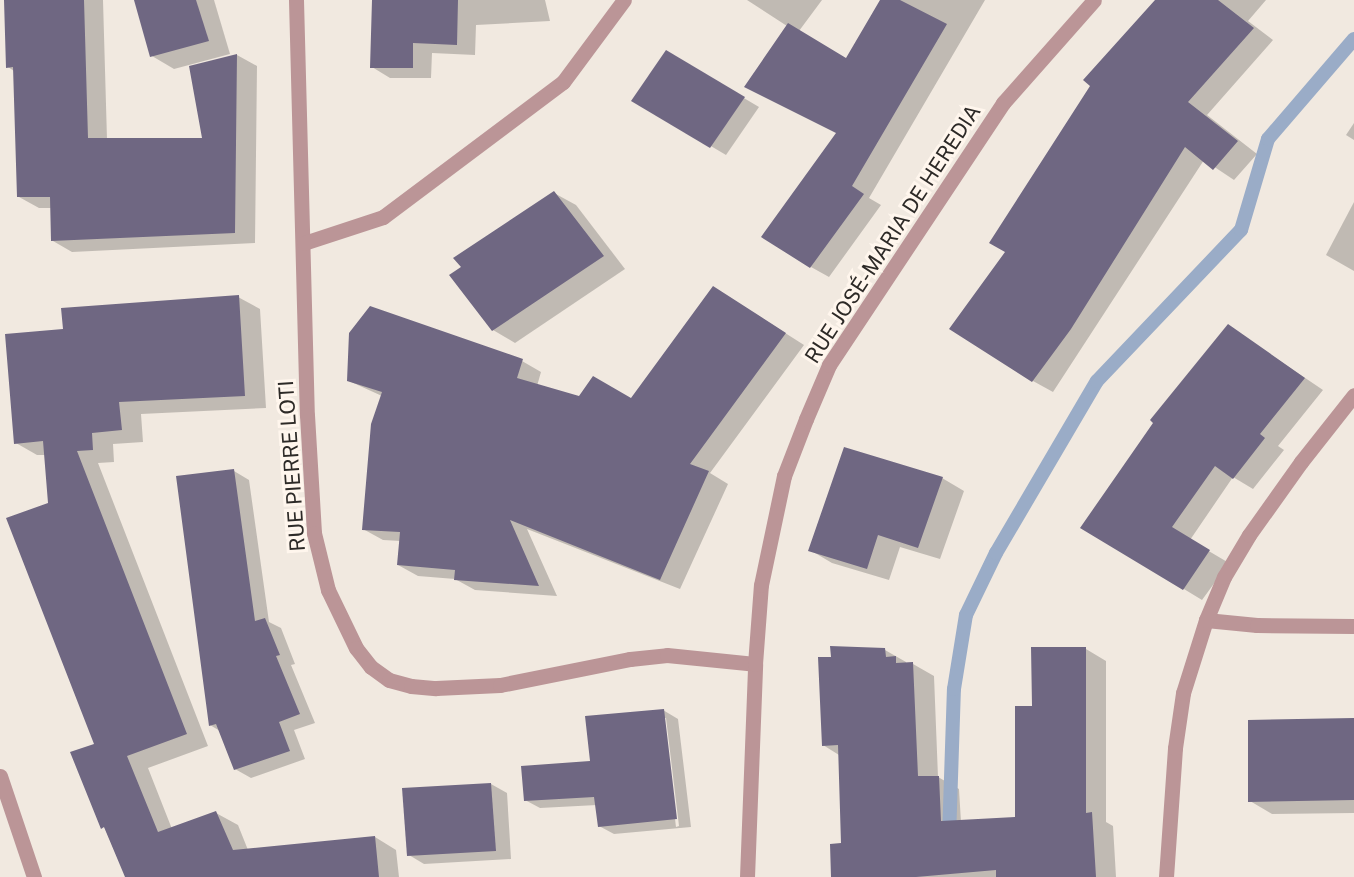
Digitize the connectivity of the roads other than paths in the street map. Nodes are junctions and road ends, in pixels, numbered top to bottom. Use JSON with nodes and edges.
{"nodes":[{"id":1,"x":296,"y":0,"type":"edge"},
{"id":2,"x":624,"y":0,"type":"edge"},
{"id":3,"x":1094,"y":0,"type":"edge"},
{"id":4,"x":304,"y":243,"type":"junction"},
{"id":5,"x":1354,"y":395,"type":"edge"},
{"id":6,"x":1206,"y":620,"type":"junction"},
{"id":7,"x":1354,"y":626,"type":"edge"},
{"id":8,"x":755,"y":664,"type":"junction"},
{"id":9,"x":0,"y":776,"type":"edge"},
{"id":10,"x":34,"y":877,"type":"edge"},
{"id":11,"x":747,"y":877,"type":"edge"},
{"id":12,"x":1166,"y":877,"type":"edge"}],
"edges":[{"from":1,"to":4,"type":"street","name":"RUE PIERRE LOTI"},
{"from":2,"to":4,"type":"street"},
{"from":3,"to":8,"type":"street","name":"RUE JOSÉ-MARIA DE HEREDIA"},
{"from":4,"to":8,"type":"street","name":"RUE PIERRE LOTI"},
{"from":5,"to":6,"type":"street"},
{"from":6,"to":7,"type":"street"},
{"from":6,"to":12,"type":"street"},
{"from":8,"to":11,"type":"street","name":"RUE JOSÉ-MARIA DE HEREDIA"},
{"from":9,"to":10,"type":"street"}]}
